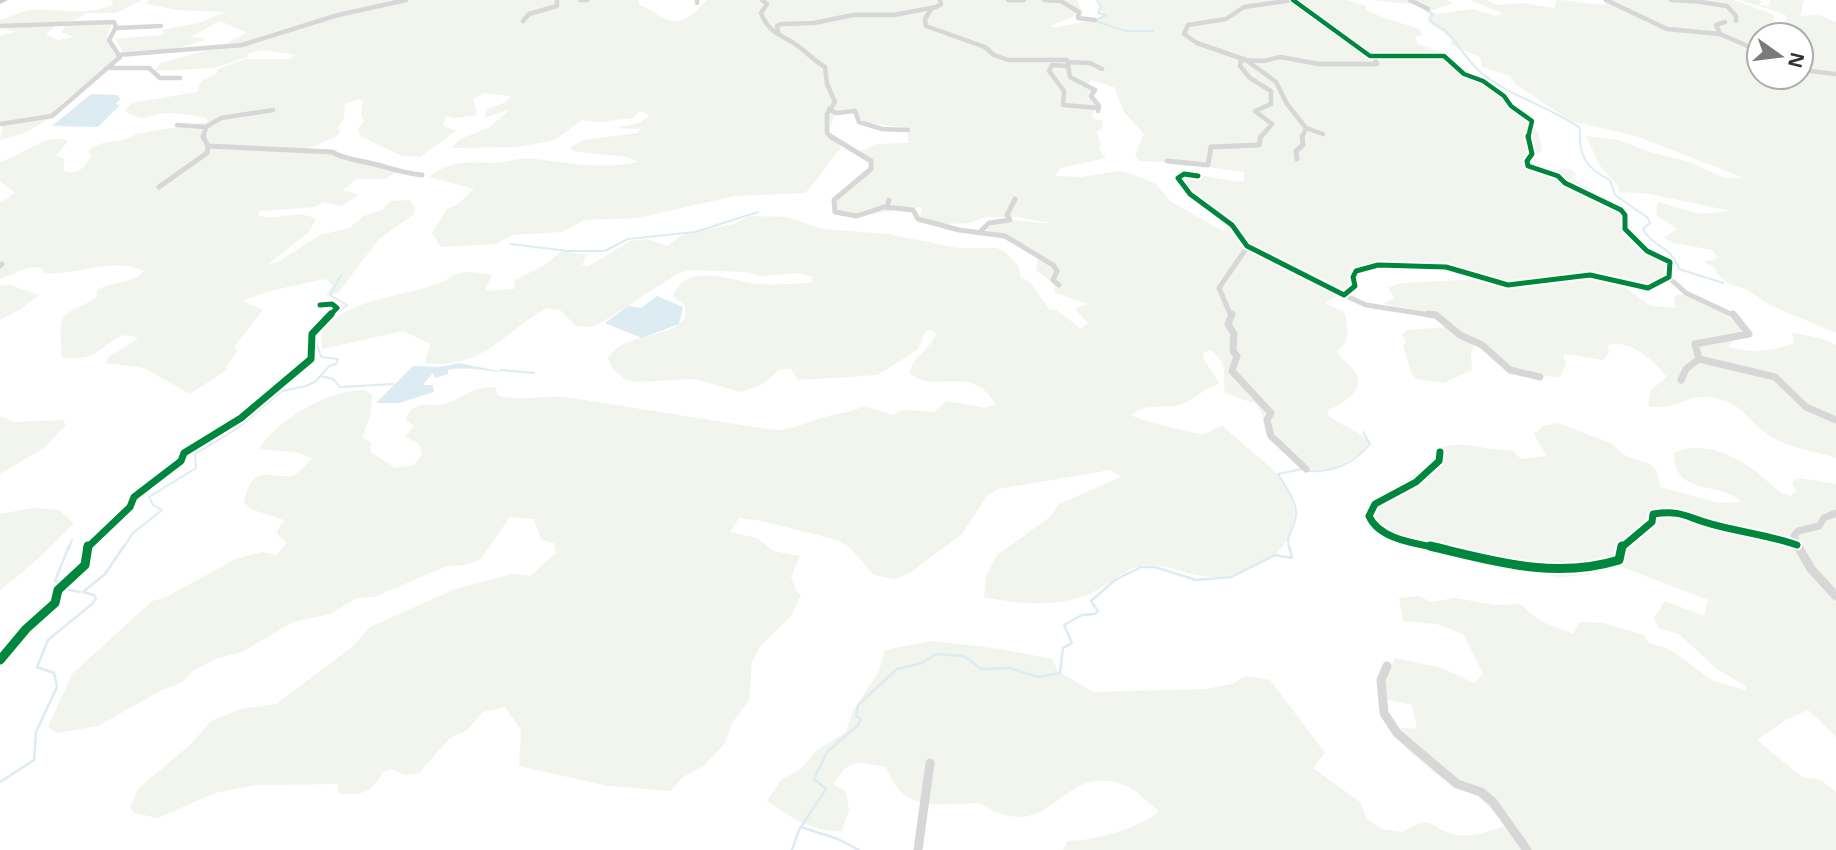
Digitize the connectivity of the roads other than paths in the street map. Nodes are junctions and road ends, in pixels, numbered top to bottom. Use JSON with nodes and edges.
{"nodes":[{"id":1,"x":406,"y":0,"type":"edge"},
{"id":2,"x":550,"y":0,"type":"edge"},
{"id":3,"x":557,"y":0,"type":"edge"},
{"id":4,"x":580,"y":0,"type":"edge"},
{"id":5,"x":587,"y":0,"type":"edge"},
{"id":6,"x":762,"y":0,"type":"edge"},
{"id":7,"x":940,"y":0,"type":"edge"},
{"id":8,"x":1008,"y":0,"type":"edge"},
{"id":9,"x":1024,"y":0,"type":"edge"},
{"id":10,"x":1044,"y":0,"type":"edge"},
{"id":11,"x":1059,"y":0,"type":"edge"},
{"id":12,"x":1293,"y":0,"type":"edge"},
{"id":13,"x":1410,"y":0,"type":"edge"},
{"id":14,"x":1602,"y":0,"type":"edge"},
{"id":15,"x":1671,"y":0,"type":"edge"},
{"id":16,"x":1689,"y":0,"type":"edge"},
{"id":17,"x":932,"y":8,"type":"junction"},
{"id":18,"x":1428,"y":9,"type":"dead end"},
{"id":19,"x":523,"y":20,"type":"dead end"},
{"id":20,"x":1095,"y":20,"type":"dead end"},
{"id":21,"x":1736,"y":21,"type":"dead end"},
{"id":22,"x":1725,"y":22,"type":"dead end"},
{"id":23,"x":0,"y":26,"type":"edge"},
{"id":24,"x":161,"y":26,"type":"dead end"},
{"id":25,"x":116,"y":28,"type":"junction"},
{"id":26,"x":778,"y":32,"type":"junction"},
{"id":27,"x":1720,"y":34,"type":"junction"},
{"id":28,"x":1745,"y":45,"type":"edge"},
{"id":29,"x":118,"y":55,"type":"junction"},
{"id":30,"x":1374,"y":57,"type":"junction"},
{"id":31,"x":1010,"y":61,"type":"junction"},
{"id":32,"x":1248,"y":62,"type":"junction"},
{"id":33,"x":1067,"y":64,"type":"junction"},
{"id":34,"x":111,"y":68,"type":"junction"},
{"id":35,"x":1013,"y":68,"type":"dead end"},
{"id":36,"x":1102,"y":69,"type":"dead end"},
{"id":37,"x":1815,"y":72,"type":"edge"},
{"id":38,"x":1836,"y":74,"type":"edge"},
{"id":39,"x":180,"y":78,"type":"dead end"},
{"id":40,"x":829,"y":109,"type":"junction"},
{"id":41,"x":272,"y":110,"type":"dead end"},
{"id":42,"x":0,"y":124,"type":"edge"},
{"id":43,"x":177,"y":125,"type":"dead end"},
{"id":44,"x":206,"y":127,"type":"junction"},
{"id":45,"x":1307,"y":128,"type":"junction"},
{"id":46,"x":908,"y":130,"type":"dead end"},
{"id":47,"x":1324,"y":134,"type":"dead end"},
{"id":48,"x":208,"y":146,"type":"junction"},
{"id":49,"x":1297,"y":159,"type":"dead end"},
{"id":50,"x":1167,"y":161,"type":"dead end"},
{"id":51,"x":422,"y":175,"type":"dead end"},
{"id":52,"x":1198,"y":176,"type":"dead end"},
{"id":53,"x":159,"y":187,"type":"dead end"},
{"id":54,"x":889,"y":200,"type":"dead end"},
{"id":55,"x":1015,"y":200,"type":"dead end"},
{"id":56,"x":885,"y":207,"type":"junction"},
{"id":57,"x":981,"y":232,"type":"junction"},
{"id":58,"x":1248,"y":247,"type":"junction"},
{"id":59,"x":1668,"y":277,"type":"junction"},
{"id":60,"x":1059,"y":285,"type":"dead end"},
{"id":61,"x":1344,"y":295,"type":"junction"},
{"id":62,"x":320,"y":305,"type":"dead end"},
{"id":63,"x":1699,"y":359,"type":"junction"},
{"id":64,"x":1540,"y":377,"type":"dead end"},
{"id":65,"x":1681,"y":380,"type":"dead end"},
{"id":66,"x":1836,"y":420,"type":"edge"},
{"id":67,"x":1440,"y":452,"type":"dead end"},
{"id":68,"x":1306,"y":469,"type":"dead end"},
{"id":69,"x":1836,"y":513,"type":"edge"},
{"id":70,"x":1797,"y":545,"type":"junction"},
{"id":71,"x":1836,"y":596,"type":"edge"},
{"id":72,"x":0,"y":660,"type":"edge"},
{"id":73,"x":1387,"y":666,"type":"dead end"},
{"id":74,"x":930,"y":763,"type":"dead end"},
{"id":75,"x":918,"y":850,"type":"edge"},
{"id":76,"x":1527,"y":850,"type":"edge"}],
"edges":[{"from":1,"to":29,"type":"street"},
{"from":2,"to":3,"type":"street"},
{"from":3,"to":19,"type":"street"},
{"from":4,"to":5,"type":"street"},
{"from":6,"to":26,"type":"street"},
{"from":7,"to":17,"type":"street"},
{"from":8,"to":9,"type":"street"},
{"from":10,"to":11,"type":"street"},
{"from":11,"to":20,"type":"street"},
{"from":12,"to":30,"type":"street"},
{"from":12,"to":32,"type":"street"},
{"from":13,"to":18,"type":"street"},
{"from":14,"to":27,"type":"street"},
{"from":15,"to":16,"type":"street"},
{"from":16,"to":21,"type":"street"},
{"from":17,"to":26,"type":"street"},
{"from":17,"to":31,"type":"street"},
{"from":22,"to":27,"type":"street"},
{"from":23,"to":25,"type":"street"},
{"from":24,"to":25,"type":"street"},
{"from":25,"to":29,"type":"street"},
{"from":26,"to":40,"type":"street"},
{"from":27,"to":28,"type":"street"},
{"from":29,"to":34,"type":"street"},
{"from":30,"to":32,"type":"street"},
{"from":30,"to":59,"type":"street"},
{"from":31,"to":33,"type":"street"},
{"from":31,"to":35,"type":"street"},
{"from":32,"to":45,"type":"street"},
{"from":32,"to":50,"type":"street"},
{"from":33,"to":33,"type":"street"},
{"from":33,"to":36,"type":"street"},
{"from":34,"to":39,"type":"street"},
{"from":34,"to":42,"type":"street"},
{"from":37,"to":38,"type":"street"},
{"from":40,"to":46,"type":"street"},
{"from":40,"to":56,"type":"street"},
{"from":41,"to":44,"type":"street"},
{"from":43,"to":44,"type":"street"},
{"from":44,"to":48,"type":"street"},
{"from":45,"to":47,"type":"street"},
{"from":45,"to":49,"type":"street"},
{"from":48,"to":51,"type":"street"},
{"from":48,"to":53,"type":"street"},
{"from":52,"to":58,"type":"street"},
{"from":54,"to":56,"type":"street"},
{"from":55,"to":57,"type":"street"},
{"from":56,"to":57,"type":"street"},
{"from":57,"to":60,"type":"street"},
{"from":58,"to":61,"type":"street"},
{"from":58,"to":68,"type":"street"},
{"from":59,"to":61,"type":"street"},
{"from":59,"to":63,"type":"street"},
{"from":61,"to":64,"type":"street"},
{"from":62,"to":72,"type":"street"},
{"from":63,"to":65,"type":"street"},
{"from":63,"to":66,"type":"street"},
{"from":67,"to":70,"type":"street"},
{"from":69,"to":70,"type":"street"},
{"from":70,"to":71,"type":"street"},
{"from":73,"to":76,"type":"street"},
{"from":74,"to":75,"type":"street"}]}
